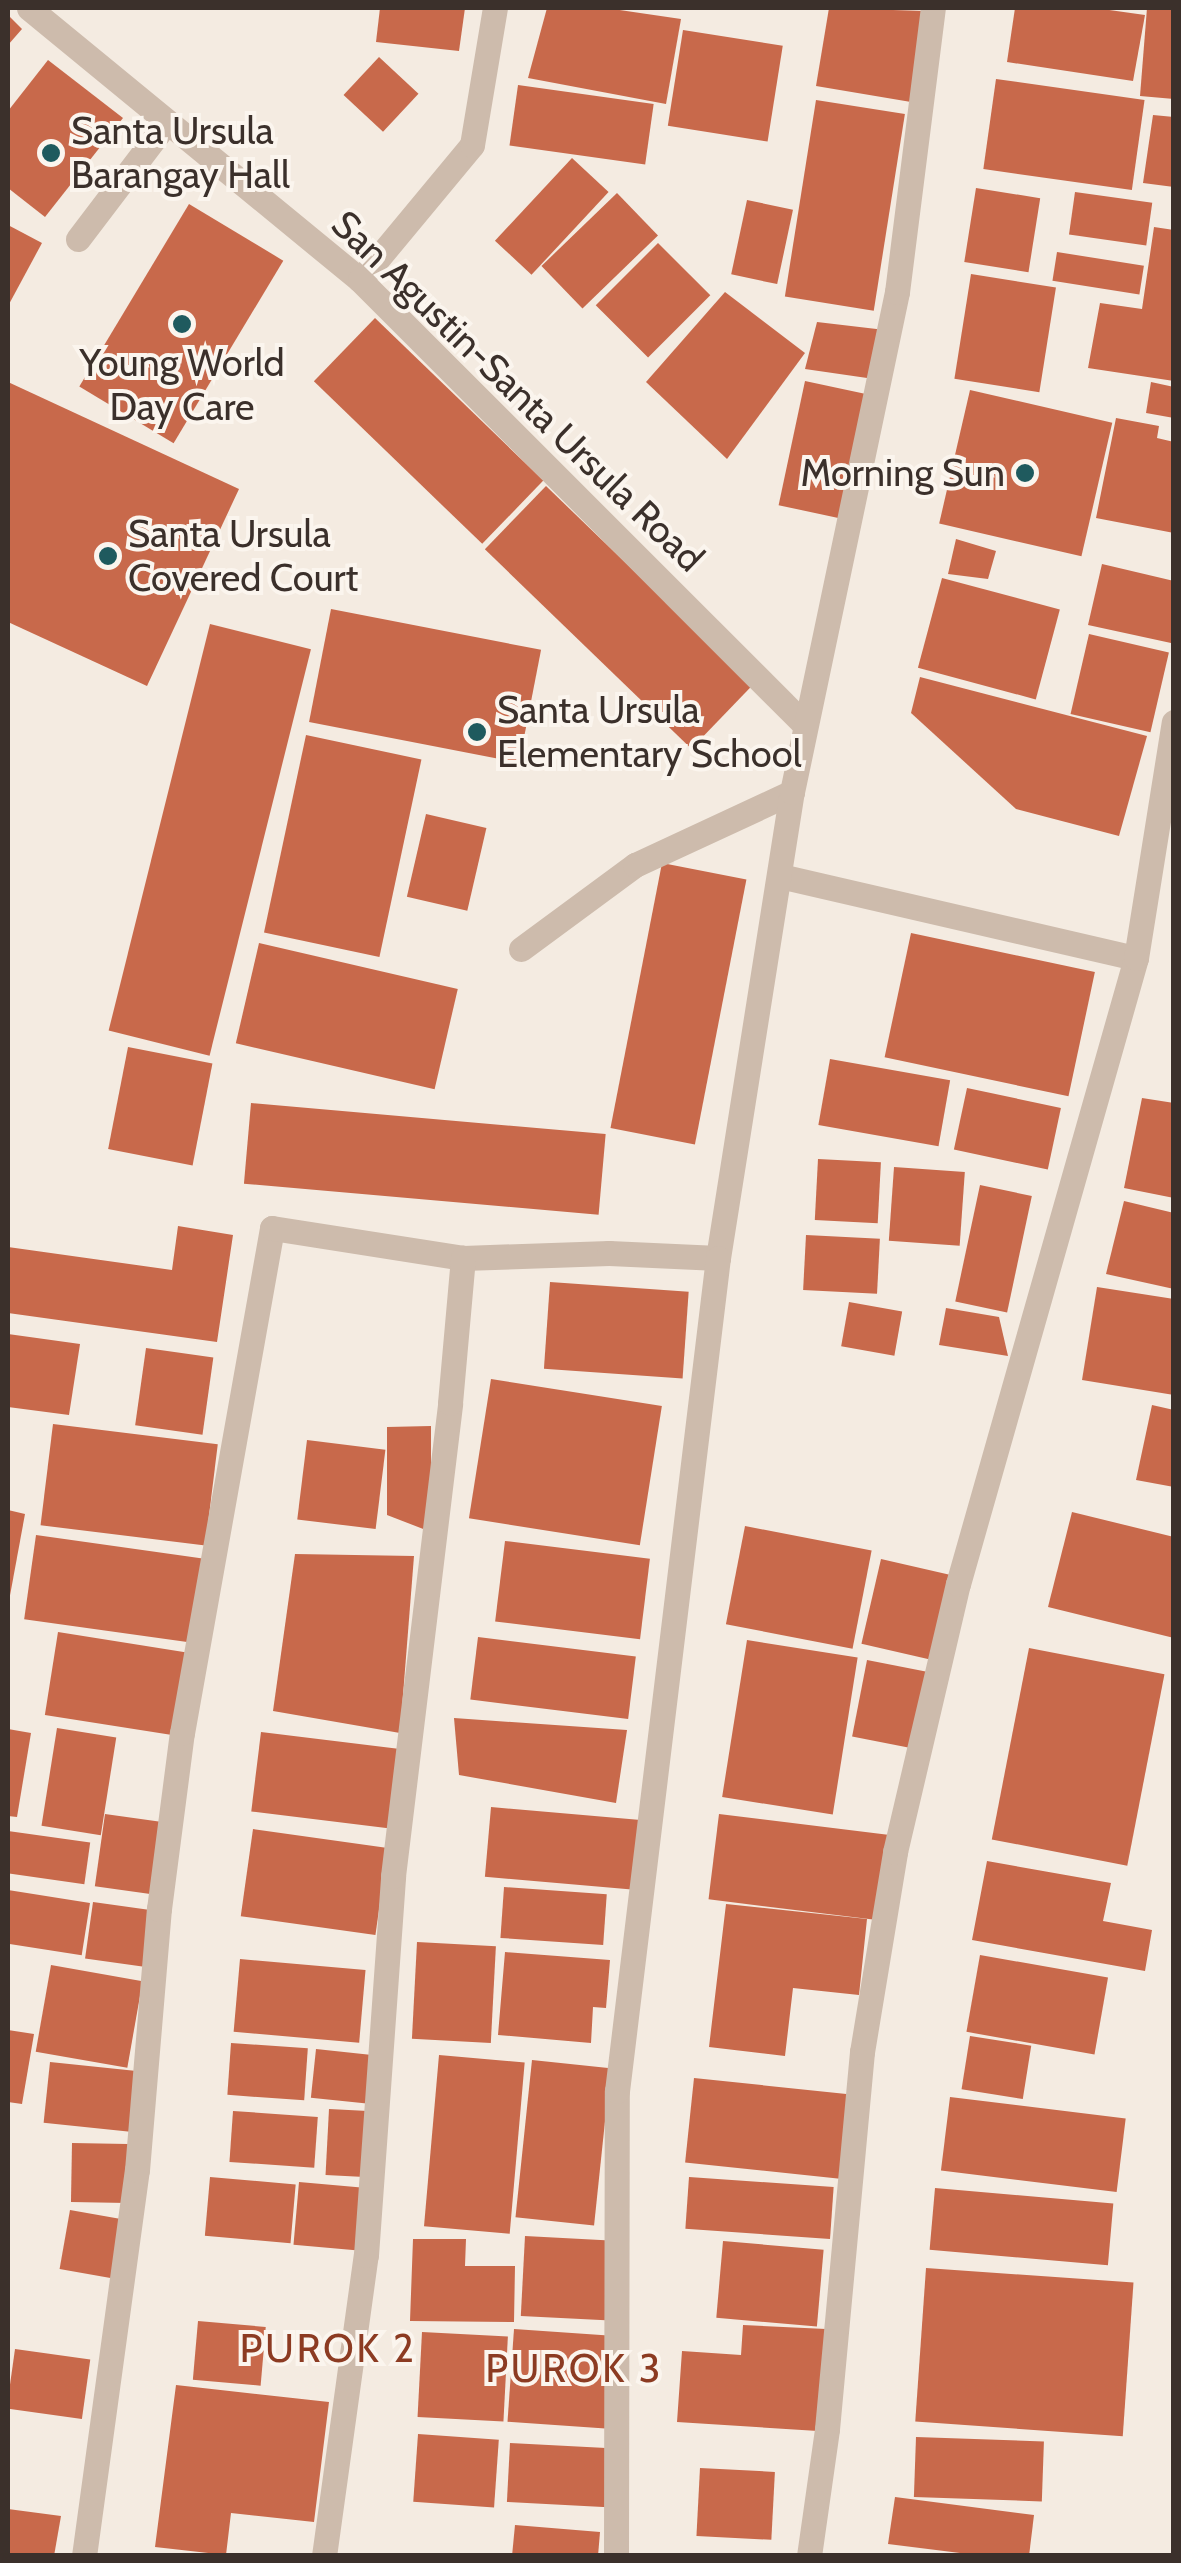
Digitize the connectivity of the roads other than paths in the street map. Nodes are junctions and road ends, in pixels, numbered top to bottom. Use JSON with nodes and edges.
{"nodes":[{"id":1,"x":29,"y":8,"type":"edge"},
{"id":2,"x":495,"y":8,"type":"edge"},
{"id":3,"x":933,"y":8,"type":"edge"},
{"id":4,"x":166,"y":123,"type":"junction"},
{"id":5,"x":78,"y":239,"type":"dead end"},
{"id":6,"x":360,"y":280,"type":"junction"},
{"id":7,"x":1174,"y":722,"type":"edge"},
{"id":8,"x":805,"y":726,"type":"junction"},
{"id":9,"x":792,"y":792,"type":"junction"},
{"id":10,"x":780,"y":876,"type":"junction"},
{"id":11,"x":521,"y":949,"type":"dead end"},
{"id":12,"x":1136,"y":958,"type":"junction"},
{"id":13,"x":462,"y":1258,"type":"junction"},
{"id":14,"x":718,"y":1258,"type":"junction"},
{"id":15,"x":84,"y":2556,"type":"edge"},
{"id":16,"x":324,"y":2556,"type":"edge"},
{"id":17,"x":616,"y":2556,"type":"edge"},
{"id":18,"x":809,"y":2556,"type":"edge"}],
"edges":[{"from":1,"to":4,"type":"street","name":"San Agustin-Santa Ursula Road"},
{"from":2,"to":6,"type":"street"},
{"from":3,"to":8,"type":"street"},
{"from":4,"to":5,"type":"street"},
{"from":4,"to":6,"type":"street","name":"San Agustin-Santa Ursula Road"},
{"from":6,"to":8,"type":"street","name":"San Agustin-Santa Ursula Road"},
{"from":7,"to":12,"type":"street"},
{"from":8,"to":9,"type":"street"},
{"from":9,"to":10,"type":"street"},
{"from":9,"to":11,"type":"street"},
{"from":10,"to":12,"type":"street"},
{"from":10,"to":14,"type":"street"},
{"from":12,"to":18,"type":"street"},
{"from":13,"to":14,"type":"street"},
{"from":13,"to":15,"type":"street"},
{"from":13,"to":16,"type":"street"},
{"from":14,"to":17,"type":"street"}]}
